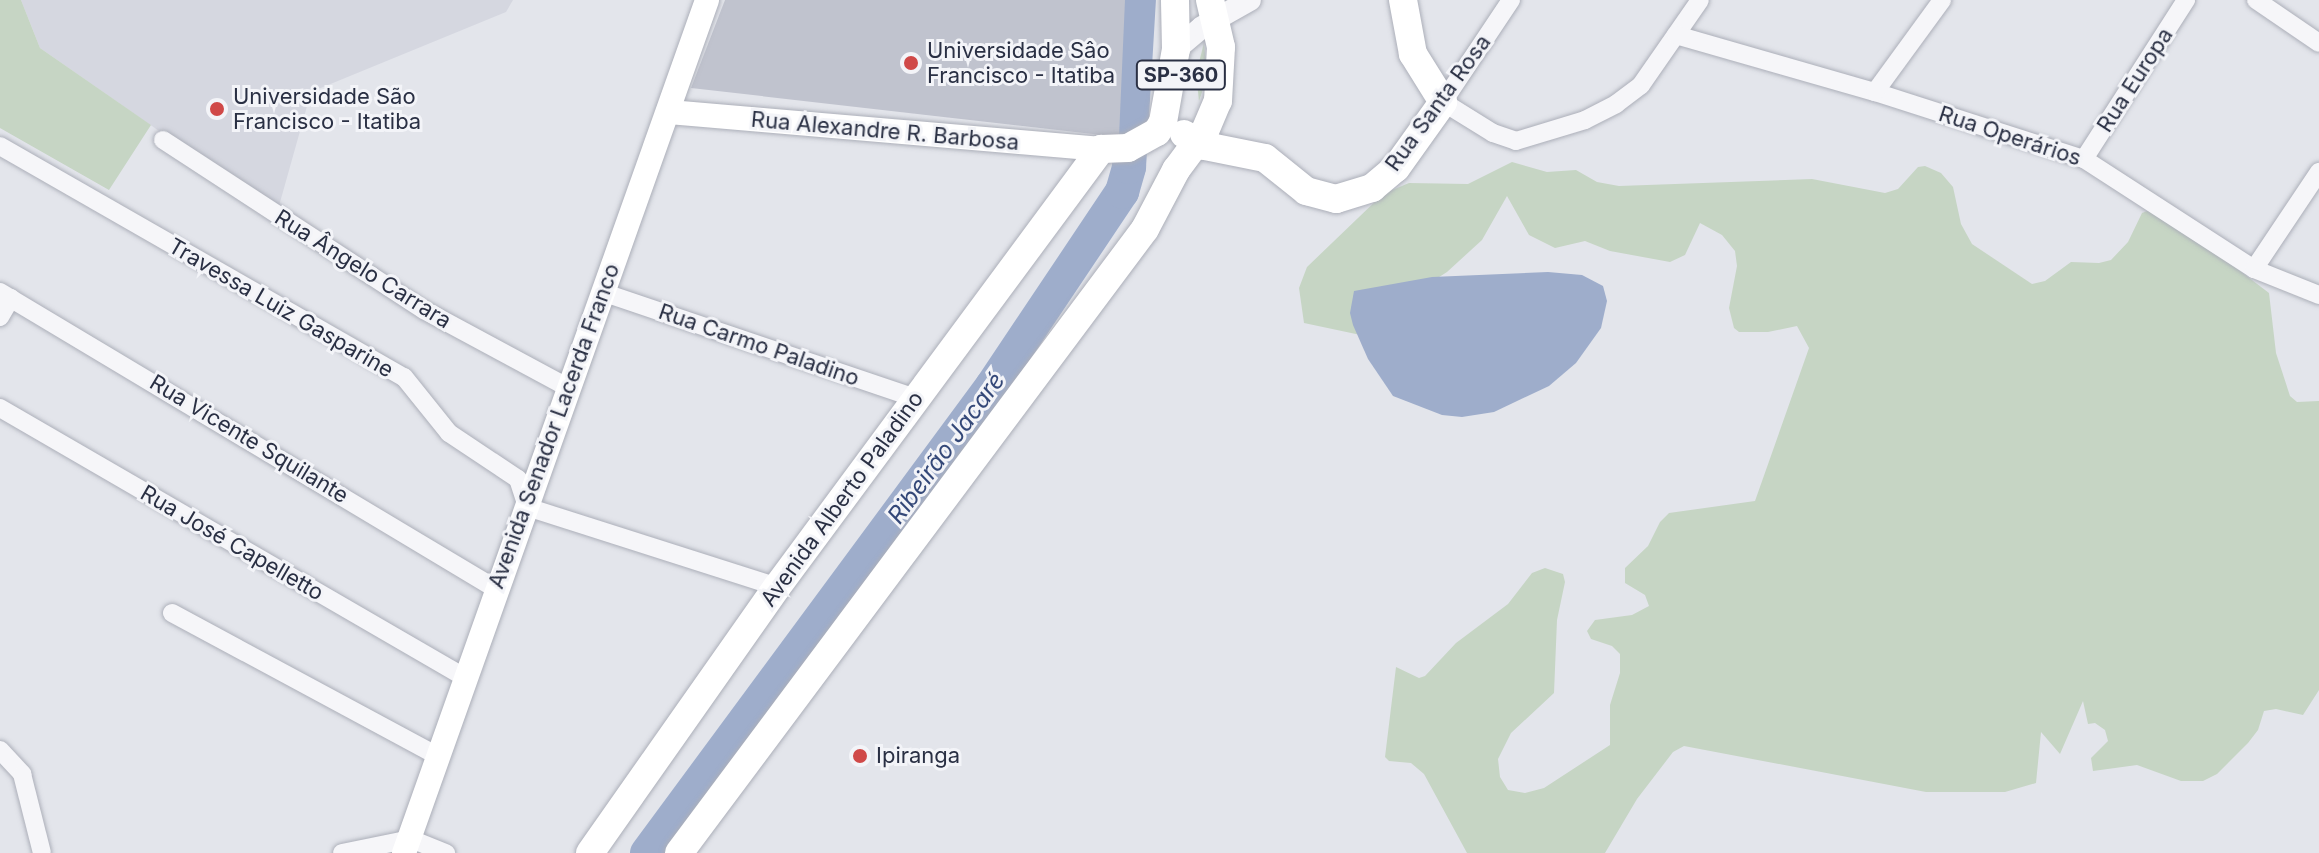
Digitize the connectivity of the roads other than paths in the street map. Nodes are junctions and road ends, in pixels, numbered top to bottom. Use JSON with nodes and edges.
{"nodes":[{"id":1,"x":707,"y":0,"type":"edge"},
{"id":2,"x":1175,"y":0,"type":"edge"},
{"id":3,"x":1188,"y":0,"type":"edge"},
{"id":4,"x":1250,"y":0,"type":"edge"},
{"id":5,"x":1403,"y":0,"type":"edge"},
{"id":6,"x":1511,"y":0,"type":"edge"},
{"id":7,"x":1700,"y":0,"type":"edge"},
{"id":8,"x":1942,"y":0,"type":"edge"},
{"id":9,"x":2186,"y":0,"type":"edge"},
{"id":10,"x":2256,"y":0,"type":"edge"},
{"id":11,"x":1213,"y":9,"type":"edge"},
{"id":12,"x":1676,"y":35,"type":"junction"},
{"id":13,"x":1182,"y":42,"type":"junction"},
{"id":14,"x":2319,"y":43,"type":"edge"},
{"id":15,"x":1875,"y":92,"type":"junction"},
{"id":16,"x":1443,"y":102,"type":"junction"},
{"id":17,"x":669,"y":112,"type":"junction"},
{"id":18,"x":163,"y":140,"type":"dead end"},
{"id":19,"x":1196,"y":143,"type":"junction"},
{"id":20,"x":0,"y":146,"type":"edge"},
{"id":21,"x":1106,"y":149,"type":"junction"},
{"id":22,"x":2084,"y":159,"type":"junction"},
{"id":23,"x":2319,"y":172,"type":"edge"},
{"id":24,"x":2254,"y":269,"type":"junction"},
{"id":25,"x":602,"y":292,"type":"junction"},
{"id":26,"x":5,"y":295,"type":"edge"},
{"id":27,"x":2319,"y":295,"type":"edge"},
{"id":28,"x":0,"y":317,"type":"edge"},
{"id":29,"x":569,"y":388,"type":"junction"},
{"id":30,"x":916,"y":398,"type":"junction"},
{"id":31,"x":0,"y":408,"type":"edge"},
{"id":32,"x":527,"y":507,"type":"junction"},
{"id":33,"x":777,"y":587,"type":"junction"},
{"id":34,"x":496,"y":589,"type":"junction"},
{"id":35,"x":172,"y":613,"type":"dead end"},
{"id":36,"x":464,"y":677,"type":"junction"},
{"id":37,"x":0,"y":750,"type":"edge"},
{"id":38,"x":439,"y":757,"type":"junction"},
{"id":39,"x":407,"y":846,"type":"edge"},
{"id":40,"x":42,"y":853,"type":"edge"},
{"id":41,"x":342,"y":853,"type":"edge"},
{"id":42,"x":446,"y":853,"type":"edge"},
{"id":43,"x":590,"y":853,"type":"edge"},
{"id":44,"x":679,"y":853,"type":"edge"}],
"edges":[{"from":1,"to":17,"type":"main road","name":"Avenida Senador Lacerda Franco"},
{"from":2,"to":13,"type":"main road","number":"SP-360"},
{"from":3,"to":13,"type":"main road","number":"SP-360"},
{"from":4,"to":11,"type":"street"},
{"from":5,"to":16,"type":"main road"},
{"from":6,"to":16,"type":"street","name":"Rua Santa Rosa"},
{"from":7,"to":12,"type":"street"},
{"from":8,"to":15,"type":"street"},
{"from":9,"to":22,"type":"street","name":"Rua Europa"},
{"from":10,"to":14,"type":"street"},
{"from":11,"to":13,"type":"street"},
{"from":11,"to":19,"type":"main road"},
{"from":12,"to":15,"type":"street","name":"Rua Operários"},
{"from":12,"to":16,"type":"street"},
{"from":13,"to":19,"type":"main road","number":"SP-360"},
{"from":13,"to":21,"type":"main road","number":"SP-360"},
{"from":15,"to":22,"type":"street","name":"Rua Operários"},
{"from":16,"to":19,"type":"main road","name":"Rua Santa Rosa"},
{"from":17,"to":21,"type":"main road","name":"Rua Alexandre R. Barbosa"},
{"from":17,"to":25,"type":"main road","name":"Avenida Senador Lacerda Franco"},
{"from":18,"to":29,"type":"street","name":"Rua Ângelo Carrara"},
{"from":19,"to":44,"type":"main road"},
{"from":20,"to":32,"type":"street","name":"Travessa Luiz Gasparine"},
{"from":21,"to":30,"type":"main road","name":"Avenida Alberto Paladino"},
{"from":22,"to":24,"type":"street","name":"Rua Operários"},
{"from":23,"to":24,"type":"street"},
{"from":24,"to":27,"type":"street","name":"Rua Operários"},
{"from":25,"to":29,"type":"main road","name":"Avenida Senador Lacerda Franco"},
{"from":25,"to":30,"type":"street","name":"Rua Carmo Paladino"},
{"from":26,"to":28,"type":"street"},
{"from":26,"to":34,"type":"street","name":"Rua Vicente Squilante"},
{"from":29,"to":32,"type":"main road","name":"Avenida Senador Lacerda Franco"},
{"from":30,"to":33,"type":"main road","name":"Avenida Alberto Paladino"},
{"from":31,"to":36,"type":"street","name":"Rua José Capelletto"},
{"from":32,"to":33,"type":"street"},
{"from":32,"to":34,"type":"main road","name":"Avenida Senador Lacerda Franco"},
{"from":33,"to":43,"type":"main road","name":"Avenida Alberto Paladino"},
{"from":34,"to":36,"type":"main road","name":"Avenida Senador Lacerda Franco"},
{"from":35,"to":38,"type":"street"},
{"from":36,"to":38,"type":"main road","name":"Avenida Senador Lacerda Franco"},
{"from":37,"to":40,"type":"street"},
{"from":38,"to":39,"type":"main road","name":"Avenida Senador Lacerda Franco"},
{"from":39,"to":41,"type":"street"},
{"from":39,"to":42,"type":"street"}]}
